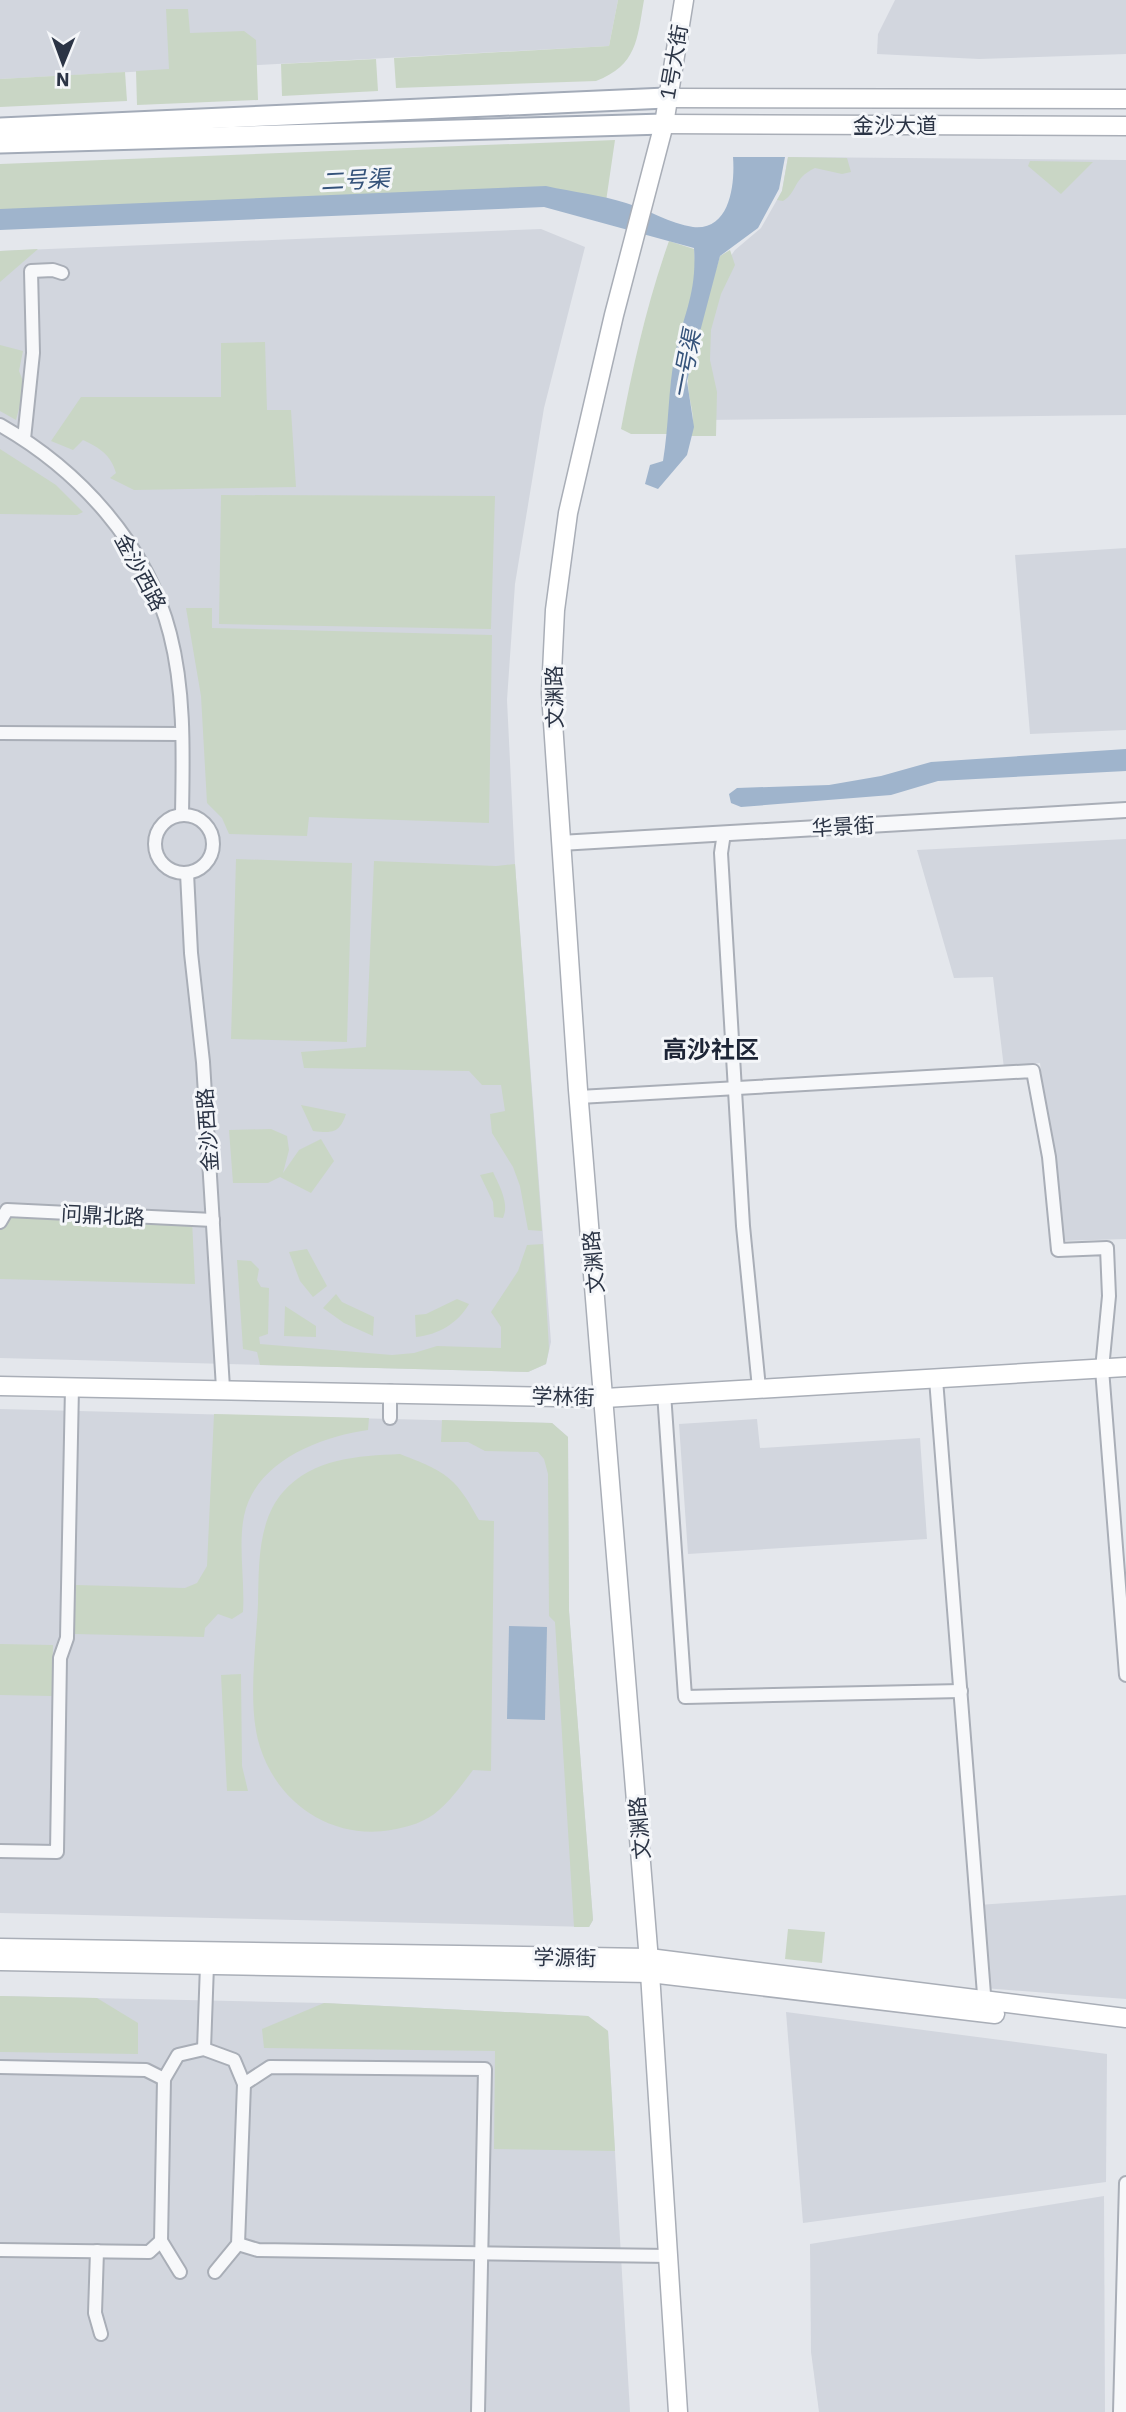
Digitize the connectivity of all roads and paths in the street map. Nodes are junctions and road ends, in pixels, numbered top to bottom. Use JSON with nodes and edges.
{"nodes":[{"id":1,"x":684,"y":0,"type":"edge"},
{"id":2,"x":666,"y":98,"type":"junction"},
{"id":3,"x":1126,"y":99,"type":"edge"},
{"id":4,"x":664,"y":124,"type":"junction"},
{"id":5,"x":1126,"y":126,"type":"edge"},
{"id":6,"x":0,"y":128,"type":"edge"},
{"id":7,"x":0,"y":143,"type":"edge"},
{"id":8,"x":62,"y":273,"type":"dead end"},
{"id":9,"x":0,"y":425,"type":"edge"},
{"id":10,"x":24,"y":439,"type":"junction"},
{"id":11,"x":0,"y":733,"type":"edge"},
{"id":12,"x":182,"y":734,"type":"junction"},
{"id":13,"x":1126,"y":810,"type":"edge"},
{"id":14,"x":182,"y":814,"type":"junction"},
{"id":15,"x":724,"y":833,"type":"junction"},
{"id":16,"x":561,"y":843,"type":"junction"},
{"id":17,"x":187,"y":873,"type":"junction"},
{"id":18,"x":736,"y":1088,"type":"junction"},
{"id":19,"x":579,"y":1097,"type":"junction"},
{"id":20,"x":4,"y":1208,"type":"edge"},
{"id":21,"x":213,"y":1220,"type":"junction"},
{"id":22,"x":0,"y":1222,"type":"edge"},
{"id":23,"x":1126,"y":1367,"type":"edge"},
{"id":24,"x":1102,"y":1369,"type":"junction"},
{"id":25,"x":936,"y":1379,"type":"junction"},
{"id":26,"x":0,"y":1386,"type":"edge"},
{"id":27,"x":72,"y":1387,"type":"junction"},
{"id":28,"x":223,"y":1388,"type":"junction"},
{"id":29,"x":759,"y":1388,"type":"junction"},
{"id":30,"x":390,"y":1391,"type":"junction"},
{"id":31,"x":664,"y":1393,"type":"junction"},
{"id":32,"x":605,"y":1398,"type":"junction"},
{"id":33,"x":390,"y":1418,"type":"dead end"},
{"id":34,"x":1126,"y":1675,"type":"edge"},
{"id":35,"x":961,"y":1691,"type":"junction"},
{"id":36,"x":0,"y":1851,"type":"edge"},
{"id":37,"x":0,"y":1948,"type":"edge"},
{"id":38,"x":0,"y":1961,"type":"edge"},
{"id":39,"x":207,"y":1965,"type":"junction"},
{"id":40,"x":650,"y":1966,"type":"junction"},
{"id":41,"x":985,"y":2007,"type":"junction"},
{"id":42,"x":1126,"y":2018,"type":"edge"},
{"id":43,"x":1126,"y":2028,"type":"edge"},
{"id":44,"x":204,"y":2049,"type":"junction"},
{"id":45,"x":0,"y":2067,"type":"edge"},
{"id":46,"x":163,"y":2079,"type":"junction"},
{"id":47,"x":244,"y":2084,"type":"junction"},
{"id":48,"x":1126,"y":2183,"type":"edge"},
{"id":49,"x":161,"y":2241,"type":"junction"},
{"id":50,"x":238,"y":2244,"type":"junction"},
{"id":51,"x":0,"y":2250,"type":"edge"},
{"id":52,"x":97,"y":2251,"type":"junction"},
{"id":53,"x":481,"y":2253,"type":"junction"},
{"id":54,"x":668,"y":2256,"type":"junction"},
{"id":55,"x":180,"y":2272,"type":"dead end"},
{"id":56,"x":215,"y":2272,"type":"dead end"},
{"id":57,"x":101,"y":2334,"type":"dead end"},
{"id":58,"x":478,"y":2412,"type":"edge"},
{"id":59,"x":678,"y":2412,"type":"edge"},
{"id":60,"x":1120,"y":2412,"type":"edge"}],
"edges":[{"from":1,"to":2,"type":"main road","name":"1号大街"},
{"from":2,"to":3,"type":"main road","name":"金沙大道"},
{"from":2,"to":4,"type":"main road","name":"1号大街"},
{"from":2,"to":6,"type":"main road"},
{"from":4,"to":5,"type":"main road","name":"金沙大道"},
{"from":4,"to":7,"type":"main road"},
{"from":4,"to":16,"type":"main road","name":"文渊路"},
{"from":8,"to":10,"type":"street"},
{"from":9,"to":10,"type":"street","name":"金沙西路"},
{"from":10,"to":12,"type":"street","name":"金沙西路"},
{"from":11,"to":12,"type":"street"},
{"from":12,"to":14,"type":"street","name":"金沙西路"},
{"from":13,"to":15,"type":"street","name":"华景街"},
{"from":14,"to":17,"type":"street"},
{"from":14,"to":17,"type":"street"},
{"from":15,"to":16,"type":"street","name":"华景街"},
{"from":15,"to":18,"type":"street"},
{"from":16,"to":19,"type":"main road","name":"文渊路"},
{"from":17,"to":21,"type":"street","name":"金沙西路"},
{"from":18,"to":19,"type":"street"},
{"from":18,"to":24,"type":"street"},
{"from":18,"to":29,"type":"street"},
{"from":19,"to":32,"type":"main road","name":"文渊路"},
{"from":20,"to":21,"type":"street","name":"问鼎北路"},
{"from":20,"to":22,"type":"street","name":"问鼎北路"},
{"from":21,"to":28,"type":"street","name":"金沙西路"},
{"from":23,"to":24,"type":"main road","name":"学林街"},
{"from":24,"to":25,"type":"main road","name":"学林街"},
{"from":24,"to":34,"type":"street"},
{"from":25,"to":29,"type":"main road","name":"学林街"},
{"from":25,"to":35,"type":"street"},
{"from":26,"to":27,"type":"main road","name":"学林街"},
{"from":27,"to":28,"type":"main road","name":"学林街"},
{"from":27,"to":36,"type":"street"},
{"from":28,"to":30,"type":"main road","name":"学林街"},
{"from":29,"to":31,"type":"main road","name":"学林街"},
{"from":30,"to":32,"type":"main road","name":"学林街"},
{"from":30,"to":33,"type":"street"},
{"from":31,"to":32,"type":"main road","name":"学林街"},
{"from":31,"to":35,"type":"street"},
{"from":32,"to":40,"type":"main road","name":"文渊路"},
{"from":35,"to":41,"type":"street"},
{"from":37,"to":40,"type":"main road","name":"学源街"},
{"from":38,"to":39,"type":"main road","name":"学源街"},
{"from":39,"to":40,"type":"main road","name":"学源街"},
{"from":39,"to":44,"type":"street"},
{"from":40,"to":41,"type":"main road","name":"学源街"},
{"from":40,"to":54,"type":"main road","name":"文渊路"},
{"from":41,"to":42,"type":"main road","name":"学源街"},
{"from":41,"to":43,"type":"main road","name":"学源街"},
{"from":44,"to":46,"type":"street"},
{"from":44,"to":47,"type":"street"},
{"from":45,"to":46,"type":"street"},
{"from":46,"to":49,"type":"street"},
{"from":47,"to":50,"type":"street"},
{"from":47,"to":53,"type":"street"},
{"from":48,"to":60,"type":"street"},
{"from":49,"to":52,"type":"street"},
{"from":49,"to":55,"type":"street"},
{"from":50,"to":53,"type":"street"},
{"from":50,"to":56,"type":"street"},
{"from":51,"to":52,"type":"street"},
{"from":52,"to":57,"type":"street"},
{"from":53,"to":54,"type":"street"},
{"from":53,"to":58,"type":"street"},
{"from":54,"to":59,"type":"main road","name":"文渊路"}]}
